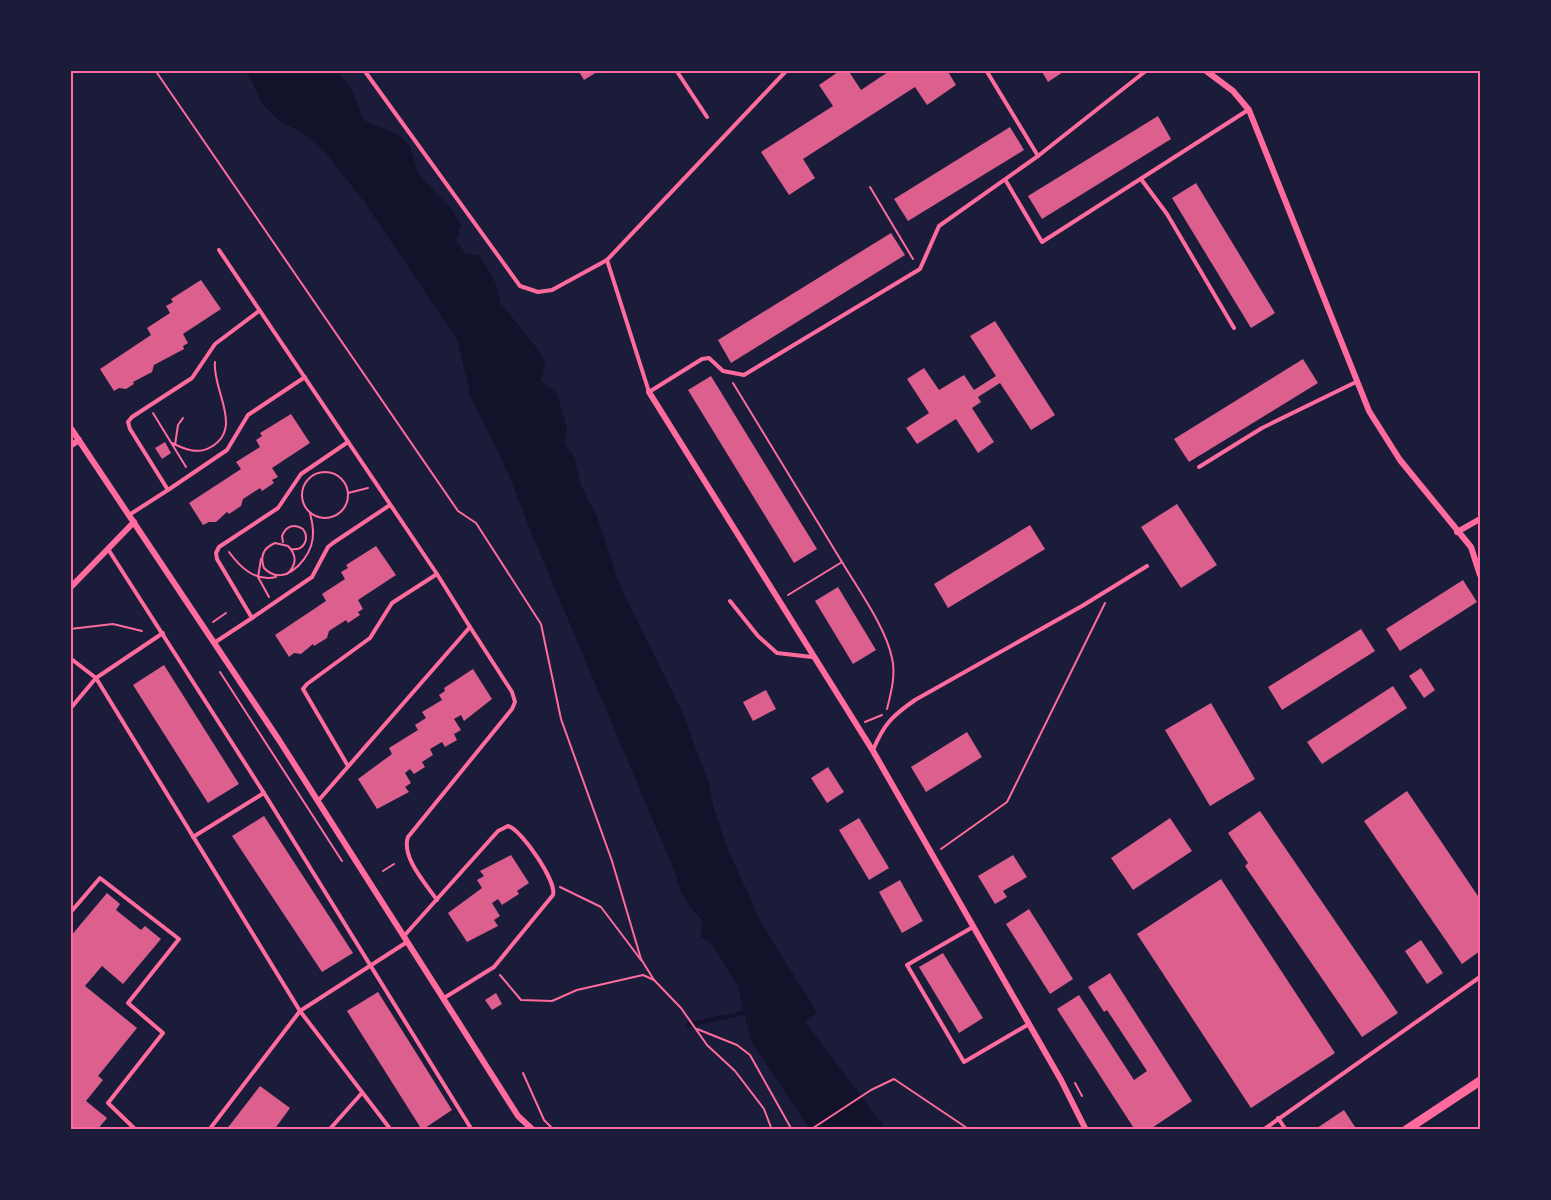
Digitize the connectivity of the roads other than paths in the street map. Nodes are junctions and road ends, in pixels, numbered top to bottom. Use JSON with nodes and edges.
{"nodes":[{"id":1,"x":364,"y":70,"type":"edge"},
{"id":2,"x":676,"y":70,"type":"edge"},
{"id":3,"x":787,"y":70,"type":"edge"},
{"id":4,"x":986,"y":70,"type":"edge"},
{"id":5,"x":1148,"y":70,"type":"edge"},
{"id":6,"x":1205,"y":70,"type":"edge"},
{"id":7,"x":1249,"y":110,"type":"junction"},
{"id":8,"x":707,"y":117,"type":"dead end"},
{"id":9,"x":1038,"y":156,"type":"junction"},
{"id":10,"x":1141,"y":179,"type":"junction"},
{"id":11,"x":1006,"y":181,"type":"junction"},
{"id":12,"x":219,"y":250,"type":"dead end"},
{"id":13,"x":607,"y":260,"type":"junction"},
{"id":14,"x":260,"y":310,"type":"junction"},
{"id":15,"x":1234,"y":328,"type":"dead end"},
{"id":16,"x":305,"y":377,"type":"junction"},
{"id":17,"x":1356,"y":382,"type":"junction"},
{"id":18,"x":649,"y":392,"type":"junction"},
{"id":19,"x":70,"y":427,"type":"edge"},
{"id":20,"x":79,"y":441,"type":"junction"},
{"id":21,"x":348,"y":442,"type":"junction"},
{"id":22,"x":70,"y":446,"type":"edge"},
{"id":23,"x":1199,"y":467,"type":"dead end"},
{"id":24,"x":168,"y":490,"type":"junction"},
{"id":25,"x":390,"y":505,"type":"junction"},
{"id":26,"x":129,"y":515,"type":"junction"},
{"id":27,"x":1480,"y":519,"type":"edge"},
{"id":28,"x":134,"y":522,"type":"junction"},
{"id":29,"x":1457,"y":532,"type":"junction"},
{"id":30,"x":108,"y":549,"type":"junction"},
{"id":31,"x":1147,"y":566,"type":"dead end"},
{"id":32,"x":437,"y":574,"type":"junction"},
{"id":33,"x":1480,"y":575,"type":"edge"},
{"id":34,"x":70,"y":588,"type":"edge"},
{"id":35,"x":730,"y":601,"type":"dead end"},
{"id":36,"x":252,"y":618,"type":"junction"},
{"id":37,"x":470,"y":627,"type":"junction"},
{"id":38,"x":163,"y":633,"type":"junction"},
{"id":39,"x":214,"y":643,"type":"junction"},
{"id":40,"x":812,"y":657,"type":"junction"},
{"id":41,"x":70,"y":658,"type":"edge"},
{"id":42,"x":96,"y":678,"type":"junction"},
{"id":43,"x":70,"y":709,"type":"edge"},
{"id":44,"x":873,"y":751,"type":"junction"},
{"id":45,"x":348,"y":766,"type":"junction"},
{"id":46,"x":264,"y":794,"type":"junction"},
{"id":47,"x":318,"y":801,"type":"junction"},
{"id":48,"x":192,"y":837,"type":"junction"},
{"id":49,"x":437,"y":900,"type":"junction"},
{"id":50,"x":70,"y":913,"type":"edge"},
{"id":51,"x":973,"y":927,"type":"junction"},
{"id":52,"x":406,"y":939,"type":"junction"},
{"id":53,"x":370,"y":965,"type":"junction"},
{"id":54,"x":1480,"y":977,"type":"edge"},
{"id":55,"x":444,"y":998,"type":"junction"},
{"id":56,"x":300,"y":1011,"type":"junction"},
{"id":57,"x":1029,"y":1024,"type":"junction"},
{"id":58,"x":1480,"y":1081,"type":"edge"},
{"id":59,"x":361,"y":1094,"type":"junction"},
{"id":60,"x":1278,"y":1118,"type":"junction"},
{"id":61,"x":136,"y":1130,"type":"edge"},
{"id":62,"x":209,"y":1130,"type":"edge"},
{"id":63,"x":329,"y":1130,"type":"edge"},
{"id":64,"x":391,"y":1130,"type":"edge"},
{"id":65,"x":472,"y":1130,"type":"edge"},
{"id":66,"x":533,"y":1130,"type":"edge"},
{"id":67,"x":1086,"y":1130,"type":"edge"},
{"id":68,"x":1263,"y":1130,"type":"edge"},
{"id":69,"x":1286,"y":1130,"type":"edge"},
{"id":70,"x":1406,"y":1130,"type":"edge"}],
"edges":[{"from":1,"to":13,"type":"lane"},
{"from":2,"to":8,"type":"lane"},
{"from":3,"to":13,"type":"lane"},
{"from":4,"to":9,"type":"lane"},
{"from":5,"to":9,"type":"lane"},
{"from":6,"to":7,"type":"street"},
{"from":7,"to":10,"type":"lane"},
{"from":7,"to":17,"type":"street"},
{"from":9,"to":11,"type":"lane"},
{"from":10,"to":11,"type":"lane"},
{"from":10,"to":15,"type":"lane"},
{"from":11,"to":18,"type":"lane"},
{"from":12,"to":14,"type":"lane"},
{"from":13,"to":18,"type":"lane"},
{"from":14,"to":16,"type":"lane"},
{"from":14,"to":24,"type":"lane"},
{"from":16,"to":21,"type":"lane"},
{"from":16,"to":24,"type":"lane"},
{"from":17,"to":23,"type":"lane"},
{"from":17,"to":29,"type":"street"},
{"from":18,"to":40,"type":"street"},
{"from":19,"to":20,"type":"street"},
{"from":20,"to":22,"type":"street"},
{"from":20,"to":26,"type":"street"},
{"from":21,"to":25,"type":"lane"},
{"from":21,"to":36,"type":"lane"},
{"from":24,"to":26,"type":"lane"},
{"from":25,"to":32,"type":"lane"},
{"from":25,"to":36,"type":"lane"},
{"from":26,"to":28,"type":"street"},
{"from":27,"to":29,"type":"street"},
{"from":28,"to":30,"type":"street"},
{"from":28,"to":39,"type":"street"},
{"from":29,"to":33,"type":"street"},
{"from":30,"to":34,"type":"street"},
{"from":30,"to":38,"type":"lane"},
{"from":31,"to":44,"type":"lane"},
{"from":32,"to":37,"type":"lane"},
{"from":32,"to":45,"type":"lane"},
{"from":35,"to":40,"type":"lane"},
{"from":36,"to":39,"type":"lane"},
{"from":37,"to":45,"type":"lane"},
{"from":37,"to":49,"type":"lane"},
{"from":38,"to":42,"type":"lane"},
{"from":38,"to":46,"type":"lane"},
{"from":39,"to":47,"type":"street"},
{"from":40,"to":44,"type":"street"},
{"from":41,"to":42,"type":"lane"},
{"from":42,"to":43,"type":"lane"},
{"from":42,"to":48,"type":"lane"},
{"from":44,"to":51,"type":"street"},
{"from":45,"to":47,"type":"lane"},
{"from":46,"to":48,"type":"lane"},
{"from":46,"to":53,"type":"lane"},
{"from":47,"to":52,"type":"street"},
{"from":48,"to":56,"type":"lane"},
{"from":49,"to":52,"type":"lane"},
{"from":49,"to":55,"type":"lane"},
{"from":50,"to":61,"type":"lane"},
{"from":51,"to":57,"type":"street"},
{"from":51,"to":57,"type":"lane"},
{"from":52,"to":53,"type":"lane"},
{"from":52,"to":55,"type":"street"},
{"from":53,"to":56,"type":"lane"},
{"from":53,"to":65,"type":"lane"},
{"from":54,"to":60,"type":"lane"},
{"from":55,"to":66,"type":"street"},
{"from":56,"to":59,"type":"lane"},
{"from":56,"to":62,"type":"lane"},
{"from":57,"to":67,"type":"street"},
{"from":58,"to":70,"type":"street"},
{"from":59,"to":63,"type":"lane"},
{"from":59,"to":64,"type":"lane"},
{"from":60,"to":68,"type":"lane"},
{"from":60,"to":69,"type":"lane"}]}
